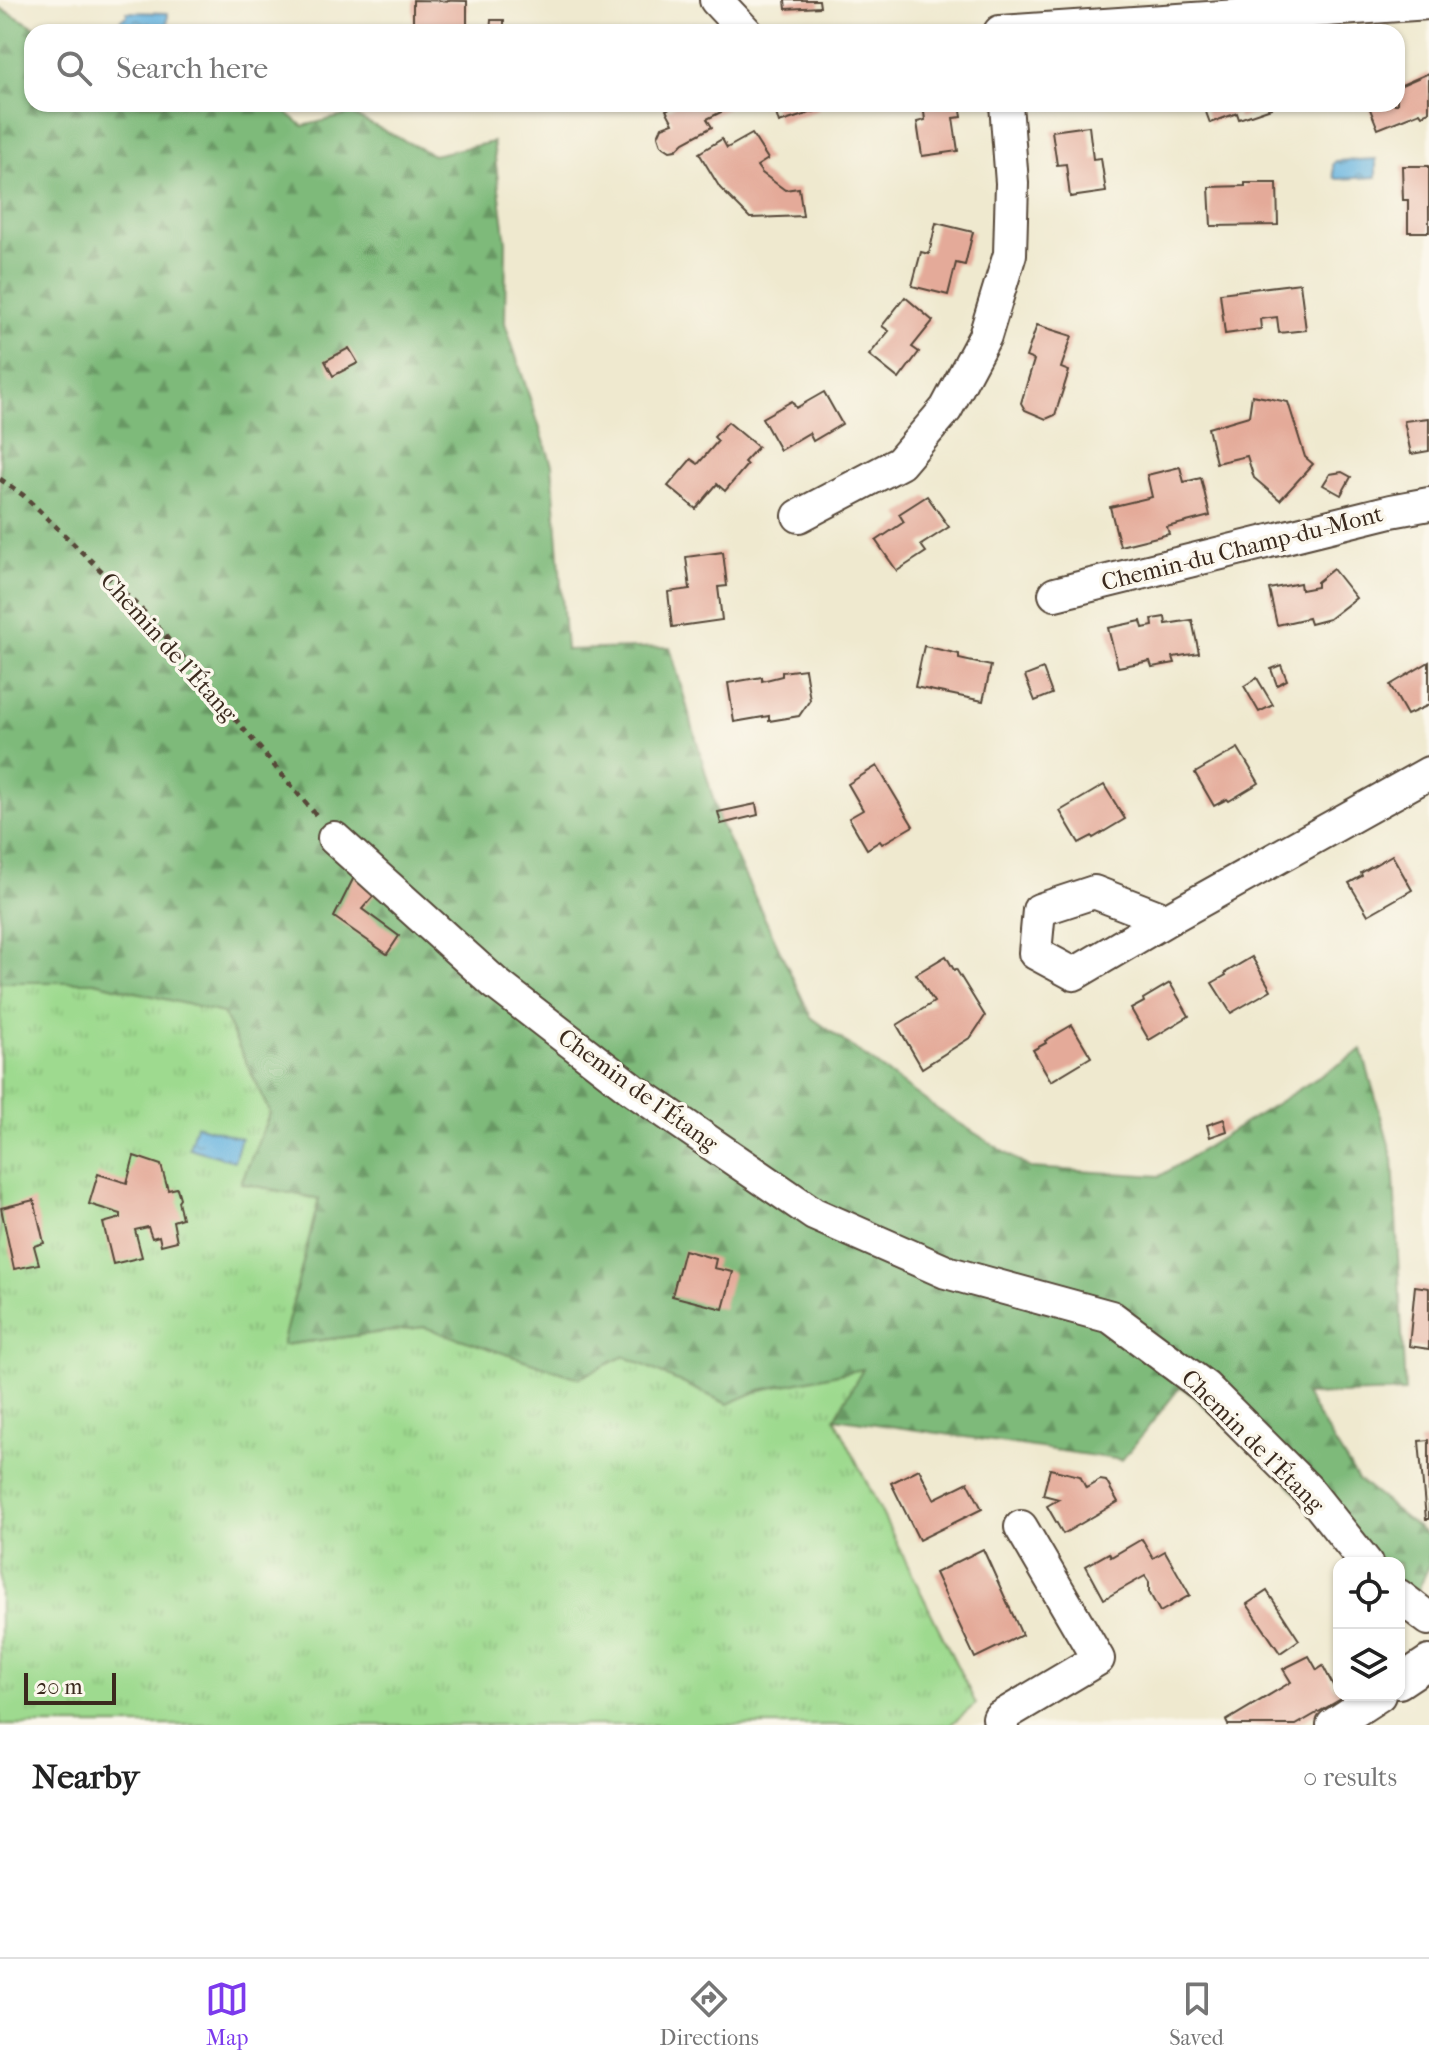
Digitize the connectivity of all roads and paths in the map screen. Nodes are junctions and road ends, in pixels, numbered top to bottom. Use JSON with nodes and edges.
{"nodes":[{"id":1,"x":716,"y":0,"type":"edge"},
{"id":2,"x":1429,"y":3,"type":"edge"},
{"id":3,"x":738,"y":24,"type":"edge"},
{"id":4,"x":1118,"y":24,"type":"edge"},
{"id":5,"x":1007,"y":112,"type":"edge"},
{"id":6,"x":0,"y":479,"type":"edge"},
{"id":7,"x":1429,"y":504,"type":"edge"},
{"id":8,"x":799,"y":516,"type":"dead end"},
{"id":9,"x":1055,"y":594,"type":"dead end"},
{"id":10,"x":1429,"y":773,"type":"edge"},
{"id":11,"x":334,"y":838,"type":"joint"},
{"id":12,"x":1166,"y":920,"type":"dead end"},
{"id":13,"x":1021,"y":1527,"type":"dead end"},
{"id":14,"x":1361,"y":1557,"type":"edge"},
{"id":15,"x":1405,"y":1601,"type":"edge"},
{"id":16,"x":1429,"y":1619,"type":"edge"},
{"id":17,"x":1429,"y":1662,"type":"edge"},
{"id":18,"x":1405,"y":1678,"type":"edge"},
{"id":19,"x":1370,"y":1701,"type":"edge"},
{"id":20,"x":1002,"y":1725,"type":"edge"},
{"id":21,"x":1333,"y":1725,"type":"edge"}],
"edges":[{"from":1,"to":3,"type":"street"},
{"from":2,"to":4,"type":"street"},
{"from":5,"to":8,"type":"street"},
{"from":6,"to":11,"type":"path","name":"Chemin de l'Étang"},
{"from":7,"to":9,"type":"street","name":"Chemin-du Champ-du-Mont"},
{"from":10,"to":12,"type":"street"},
{"from":11,"to":14,"type":"street","name":"Chemin de l'Étang"},
{"from":13,"to":20,"type":"street"},
{"from":15,"to":16,"type":"street"},
{"from":17,"to":18,"type":"street"},
{"from":19,"to":21,"type":"street"}]}
